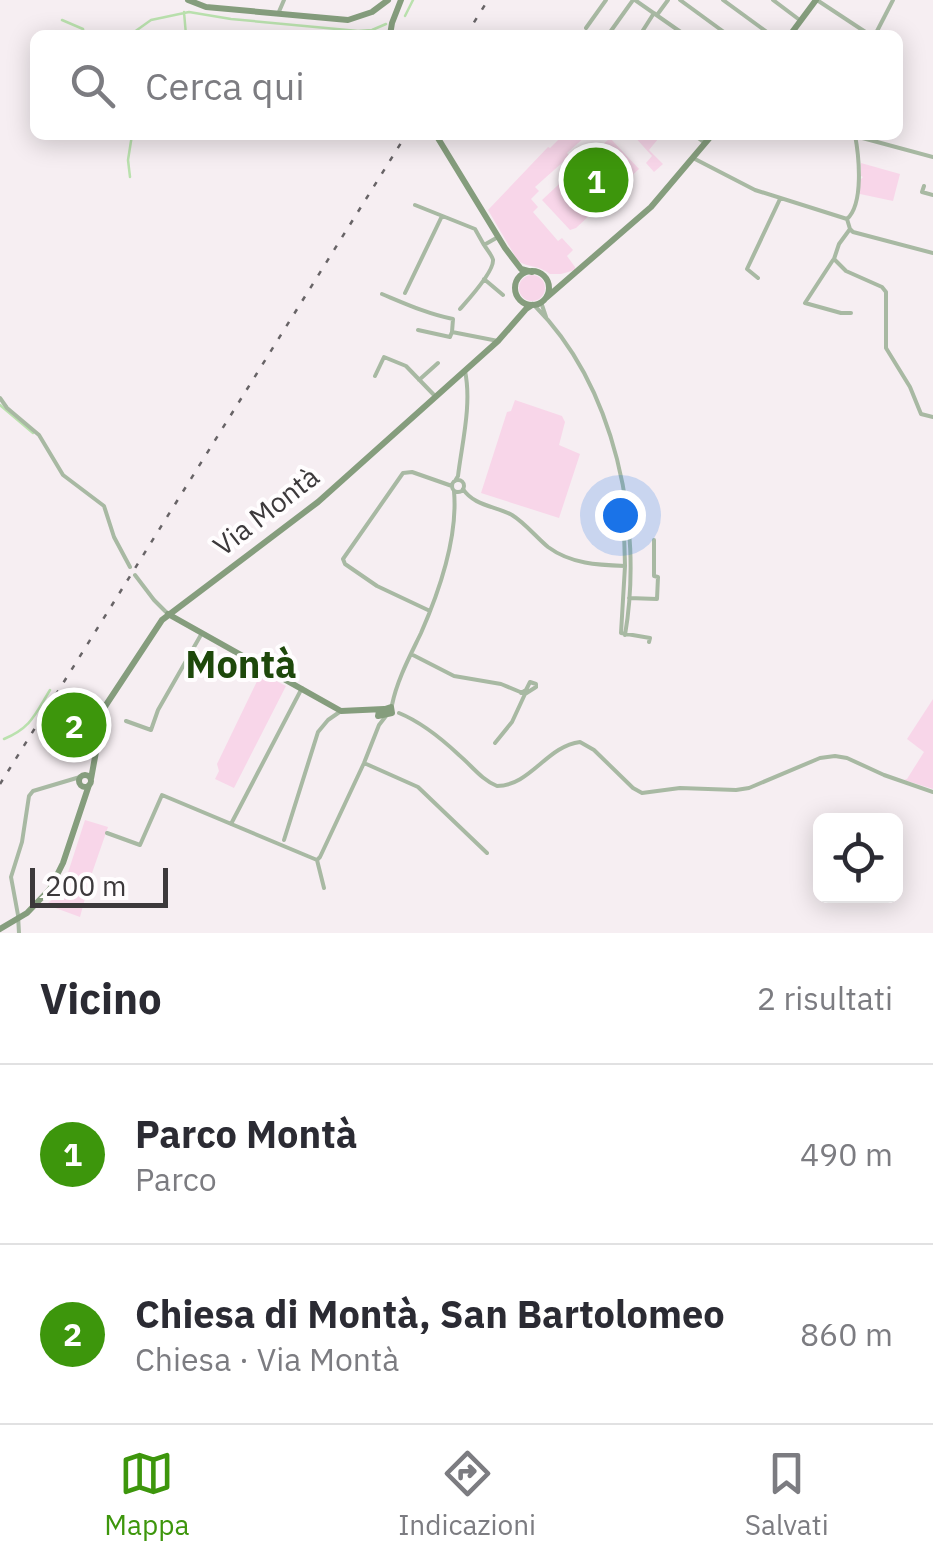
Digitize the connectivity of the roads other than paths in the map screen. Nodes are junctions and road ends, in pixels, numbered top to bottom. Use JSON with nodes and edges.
{"nodes":[{"id":1,"x":188,"y":0,"type":"edge"},
{"id":2,"x":284,"y":0,"type":"edge"},
{"id":3,"x":606,"y":0,"type":"edge"},
{"id":4,"x":634,"y":0,"type":"edge"},
{"id":5,"x":668,"y":0,"type":"edge"},
{"id":6,"x":680,"y":0,"type":"edge"},
{"id":7,"x":723,"y":0,"type":"edge"},
{"id":8,"x":774,"y":0,"type":"edge"},
{"id":9,"x":816,"y":0,"type":"edge"},
{"id":10,"x":892,"y":0,"type":"edge"},
{"id":11,"x":397,"y":1,"type":"edge"},
{"id":12,"x":378,"y":9,"type":"junction"},
{"id":13,"x":278,"y":14,"type":"junction"},
{"id":14,"x":655,"y":14,"type":"junction"},
{"id":15,"x":801,"y":20,"type":"junction"},
{"id":16,"x":392,"y":21,"type":"junction"},
{"id":17,"x":586,"y":28,"type":"dead end"},
{"id":18,"x":391,"y":30,"type":"edge"},
{"id":19,"x":612,"y":30,"type":"edge"},
{"id":20,"x":644,"y":30,"type":"edge"},
{"id":21,"x":678,"y":30,"type":"edge"},
{"id":22,"x":721,"y":30,"type":"edge"},
{"id":23,"x":763,"y":30,"type":"edge"},
{"id":24,"x":794,"y":30,"type":"edge"},
{"id":25,"x":865,"y":30,"type":"edge"},
{"id":26,"x":876,"y":30,"type":"edge"},
{"id":27,"x":439,"y":140,"type":"edge"},
{"id":28,"x":701,"y":140,"type":"edge"},
{"id":29,"x":708,"y":140,"type":"edge"},
{"id":30,"x":855,"y":140,"type":"edge"},
{"id":31,"x":870,"y":140,"type":"edge"},
{"id":32,"x":705,"y":143,"type":"junction"},
{"id":33,"x":933,"y":157,"type":"edge"},
{"id":34,"x":693,"y":158,"type":"junction"},
{"id":35,"x":924,"y":186,"type":"dead end"},
{"id":36,"x":933,"y":196,"type":"edge"},
{"id":37,"x":780,"y":199,"type":"junction"},
{"id":38,"x":415,"y":205,"type":"dead end"},
{"id":39,"x":442,"y":216,"type":"junction"},
{"id":40,"x":847,"y":219,"type":"junction"},
{"id":41,"x":850,"y":229,"type":"junction"},
{"id":42,"x":498,"y":238,"type":"junction"},
{"id":43,"x":484,"y":246,"type":"junction"},
{"id":44,"x":505,"y":248,"type":"junction"},
{"id":45,"x":933,"y":253,"type":"edge"},
{"id":46,"x":834,"y":260,"type":"junction"},
{"id":47,"x":532,"y":272,"type":"junction"},
{"id":48,"x":575,"y":274,"type":"junction"},
{"id":49,"x":544,"y":278,"type":"junction"},
{"id":50,"x":758,"y":278,"type":"dead end"},
{"id":51,"x":484,"y":279,"type":"junction"},
{"id":52,"x":517,"y":281,"type":"junction"},
{"id":53,"x":405,"y":293,"type":"dead end"},
{"id":54,"x":382,"y":294,"type":"dead end"},
{"id":55,"x":503,"y":295,"type":"dead end"},
{"id":56,"x":518,"y":298,"type":"junction"},
{"id":57,"x":538,"y":302,"type":"junction"},
{"id":58,"x":460,"y":310,"type":"dead end"},
{"id":59,"x":851,"y":313,"type":"dead end"},
{"id":60,"x":418,"y":330,"type":"dead end"},
{"id":61,"x":510,"y":330,"type":"junction"},
{"id":62,"x":452,"y":332,"type":"junction"},
{"id":63,"x":498,"y":341,"type":"junction"},
{"id":64,"x":438,"y":364,"type":"dead end"},
{"id":65,"x":465,"y":371,"type":"junction"},
{"id":66,"x":375,"y":376,"type":"dead end"},
{"id":67,"x":420,"y":380,"type":"junction"},
{"id":68,"x":436,"y":396,"type":"junction"},
{"id":69,"x":0,"y":398,"type":"edge"},
{"id":70,"x":933,"y":418,"type":"edge"},
{"id":71,"x":457,"y":485,"type":"junction"},
{"id":72,"x":623,"y":495,"type":"junction"},
{"id":73,"x":654,"y":540,"type":"dead end"},
{"id":74,"x":629,"y":549,"type":"junction"},
{"id":75,"x":625,"y":566,"type":"junction"},
{"id":76,"x":130,"y":567,"type":"dead end"},
{"id":77,"x":136,"y":575,"type":"dead end"},
{"id":78,"x":629,"y":576,"type":"junction"},
{"id":79,"x":625,"y":591,"type":"junction"},
{"id":80,"x":629,"y":598,"type":"junction"},
{"id":81,"x":624,"y":608,"type":"junction"},
{"id":82,"x":430,"y":610,"type":"junction"},
{"id":83,"x":168,"y":614,"type":"junction"},
{"id":84,"x":202,"y":633,"type":"junction"},
{"id":85,"x":624,"y":635,"type":"junction"},
{"id":86,"x":650,"y":642,"type":"dead end"},
{"id":87,"x":411,"y":654,"type":"junction"},
{"id":88,"x":302,"y":688,"type":"junction"},
{"id":89,"x":341,"y":711,"type":"junction"},
{"id":90,"x":386,"y":714,"type":"junction"},
{"id":91,"x":126,"y":720,"type":"dead end"},
{"id":92,"x":494,"y":743,"type":"dead end"},
{"id":93,"x":364,"y":763,"type":"junction"},
{"id":94,"x":84,"y":781,"type":"junction"},
{"id":95,"x":933,"y":792,"type":"edge"},
{"id":96,"x":232,"y":824,"type":"junction"},
{"id":97,"x":107,"y":832,"type":"dead end"},
{"id":98,"x":284,"y":840,"type":"dead end"},
{"id":99,"x":487,"y":853,"type":"dead end"},
{"id":100,"x":317,"y":860,"type":"junction"},
{"id":101,"x":324,"y":888,"type":"dead end"},
{"id":102,"x":0,"y":929,"type":"edge"},
{"id":103,"x":19,"y":933,"type":"edge"}],
"edges":[{"from":1,"to":13,"type":"main road"},
{"from":2,"to":13,"type":"street"},
{"from":3,"to":17,"type":"street"},
{"from":4,"to":14,"type":"street"},
{"from":4,"to":19,"type":"street"},
{"from":5,"to":14,"type":"street"},
{"from":6,"to":22,"type":"street"},
{"from":7,"to":23,"type":"street"},
{"from":8,"to":15,"type":"street"},
{"from":9,"to":15,"type":"main road"},
{"from":9,"to":25,"type":"street"},
{"from":10,"to":26,"type":"street"},
{"from":11,"to":12,"type":"main road"},
{"from":11,"to":16,"type":"main road"},
{"from":12,"to":13,"type":"main road"},
{"from":12,"to":16,"type":"main road"},
{"from":14,"to":20,"type":"street"},
{"from":14,"to":21,"type":"street"},
{"from":15,"to":24,"type":"main road"},
{"from":16,"to":18,"type":"main road"},
{"from":27,"to":42,"type":"main road"},
{"from":28,"to":32,"type":"street"},
{"from":29,"to":32,"type":"main road","name":"Via Montà"},
{"from":30,"to":40,"type":"street"},
{"from":31,"to":33,"type":"street"},
{"from":32,"to":34,"type":"main road","name":"Via Montà"},
{"from":34,"to":37,"type":"street"},
{"from":34,"to":48,"type":"main road","name":"Via Montà"},
{"from":35,"to":36,"type":"street"},
{"from":37,"to":40,"type":"street"},
{"from":37,"to":50,"type":"street"},
{"from":38,"to":39,"type":"street"},
{"from":39,"to":43,"type":"street"},
{"from":39,"to":53,"type":"street"},
{"from":40,"to":41,"type":"street"},
{"from":41,"to":45,"type":"street"},
{"from":41,"to":46,"type":"street"},
{"from":42,"to":43,"type":"street"},
{"from":42,"to":44,"type":"main road"},
{"from":43,"to":51,"type":"street"},
{"from":44,"to":47,"type":"main road"},
{"from":44,"to":52,"type":"main road"},
{"from":46,"to":59,"type":"street"},
{"from":46,"to":70,"type":"street"},
{"from":47,"to":49,"type":"main road"},
{"from":47,"to":52,"type":"main road"},
{"from":48,"to":49,"type":"main road"},
{"from":48,"to":57,"type":"main road","name":"Via Montà"},
{"from":49,"to":57,"type":"main road"},
{"from":51,"to":55,"type":"street"},
{"from":51,"to":58,"type":"street"},
{"from":52,"to":56,"type":"main road"},
{"from":54,"to":62,"type":"street"},
{"from":56,"to":57,"type":"main road"},
{"from":56,"to":61,"type":"main road"},
{"from":57,"to":61,"type":"main road","name":"Via Montà"},
{"from":57,"to":72,"type":"street"},
{"from":60,"to":62,"type":"street"},
{"from":61,"to":63,"type":"main road","name":"Via Montà"},
{"from":62,"to":63,"type":"street"},
{"from":63,"to":65,"type":"main road","name":"Via Montà"},
{"from":64,"to":67,"type":"street"},
{"from":65,"to":68,"type":"main road","name":"Via Montà"},
{"from":65,"to":71,"type":"street"},
{"from":66,"to":67,"type":"street"},
{"from":67,"to":68,"type":"street"},
{"from":68,"to":83,"type":"main road","name":"Via Montà"},
{"from":69,"to":76,"type":"street"},
{"from":71,"to":75,"type":"street"},
{"from":71,"to":82,"type":"street"},
{"from":71,"to":82,"type":"street"},
{"from":72,"to":74,"type":"street"},
{"from":72,"to":75,"type":"street"},
{"from":73,"to":80,"type":"street"},
{"from":74,"to":75,"type":"street"},
{"from":74,"to":78,"type":"street"},
{"from":75,"to":78,"type":"street"},
{"from":75,"to":79,"type":"street"},
{"from":77,"to":83,"type":"street"},
{"from":78,"to":80,"type":"street"},
{"from":79,"to":80,"type":"street"},
{"from":79,"to":81,"type":"street"},
{"from":80,"to":81,"type":"street"},
{"from":80,"to":85,"type":"street"},
{"from":81,"to":85,"type":"street"},
{"from":82,"to":87,"type":"street"},
{"from":83,"to":84,"type":"main road"},
{"from":83,"to":94,"type":"main road","name":"Via Montà"},
{"from":84,"to":88,"type":"main road"},
{"from":84,"to":91,"type":"street"},
{"from":85,"to":86,"type":"street"},
{"from":87,"to":90,"type":"street"},
{"from":87,"to":92,"type":"street"},
{"from":88,"to":89,"type":"main road"},
{"from":88,"to":96,"type":"street"},
{"from":89,"to":90,"type":"main road"},
{"from":89,"to":98,"type":"street"},
{"from":90,"to":93,"type":"street"},
{"from":90,"to":95,"type":"street"},
{"from":93,"to":99,"type":"street"},
{"from":93,"to":100,"type":"street"},
{"from":94,"to":102,"type":"main road","name":"Via Montà","bridge":true},
{"from":94,"to":103,"type":"street"},
{"from":96,"to":97,"type":"street"},
{"from":96,"to":100,"type":"street"},
{"from":100,"to":101,"type":"street"}]}
